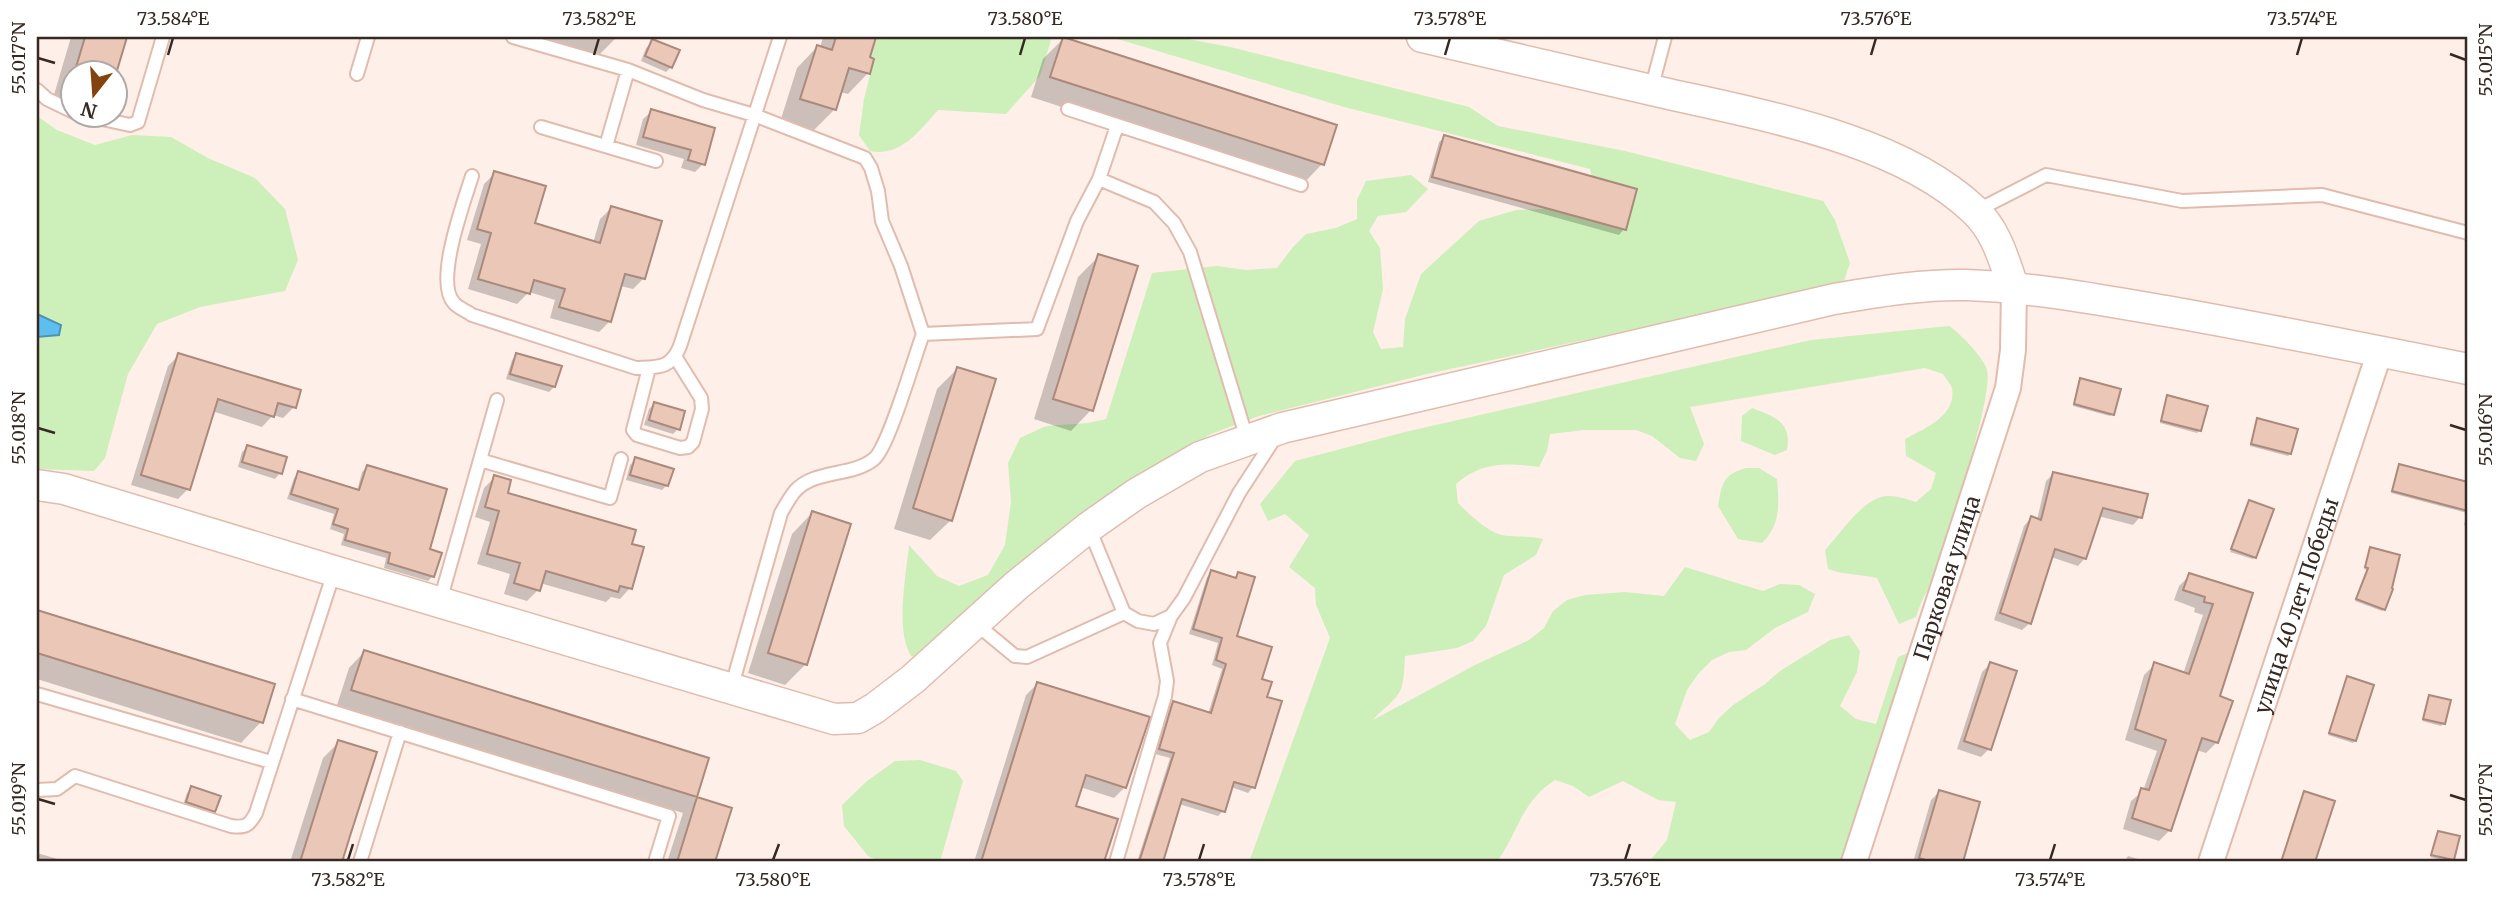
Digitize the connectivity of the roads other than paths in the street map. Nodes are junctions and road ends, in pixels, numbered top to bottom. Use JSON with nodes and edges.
{"nodes":[{"id":1,"x":163,"y":37,"type":"edge"},
{"id":2,"x":368,"y":37,"type":"edge"},
{"id":3,"x":513,"y":37,"type":"edge"},
{"id":4,"x":780,"y":37,"type":"edge"},
{"id":5,"x":1422,"y":37,"type":"edge"},
{"id":6,"x":1665,"y":37,"type":"edge"},
{"id":7,"x":628,"y":70,"type":"junction"},
{"id":8,"x":357,"y":74,"type":"dead end"},
{"id":9,"x":37,"y":90,"type":"edge"},
{"id":10,"x":1651,"y":90,"type":"junction"},
{"id":11,"x":60,"y":105,"type":"edge"},
{"id":12,"x":1068,"y":109,"type":"dead end"},
{"id":13,"x":754,"y":115,"type":"junction"},
{"id":14,"x":130,"y":125,"type":"edge"},
{"id":15,"x":1118,"y":126,"type":"junction"},
{"id":16,"x":541,"y":127,"type":"dead end"},
{"id":17,"x":606,"y":146,"type":"junction"},
{"id":18,"x":656,"y":161,"type":"dead end"},
{"id":19,"x":472,"y":176,"type":"dead end"},
{"id":20,"x":1100,"y":179,"type":"junction"},
{"id":21,"x":1301,"y":185,"type":"dead end"},
{"id":22,"x":1976,"y":211,"type":"junction"},
{"id":23,"x":2468,"y":233,"type":"edge"},
{"id":24,"x":2014,"y":289,"type":"junction"},
{"id":25,"x":923,"y":334,"type":"junction"},
{"id":26,"x":2380,"y":351,"type":"junction"},
{"id":27,"x":676,"y":358,"type":"junction"},
{"id":28,"x":649,"y":368,"type":"junction"},
{"id":29,"x":2468,"y":369,"type":"edge"},
{"id":30,"x":497,"y":400,"type":"dead end"},
{"id":31,"x":1282,"y":428,"type":"junction"},
{"id":32,"x":1247,"y":439,"type":"junction"},
{"id":33,"x":621,"y":459,"type":"dead end"},
{"id":34,"x":480,"y":460,"type":"junction"},
{"id":35,"x":37,"y":485,"type":"edge"},
{"id":36,"x":1089,"y":527,"type":"junction"},
{"id":37,"x":334,"y":571,"type":"junction"},
{"id":38,"x":440,"y":601,"type":"junction"},
{"id":39,"x":1124,"y":613,"type":"junction"},
{"id":40,"x":1171,"y":616,"type":"junction"},
{"id":41,"x":975,"y":622,"type":"junction"},
{"id":42,"x":731,"y":689,"type":"junction"},
{"id":43,"x":37,"y":694,"type":"edge"},
{"id":44,"x":292,"y":699,"type":"junction"},
{"id":45,"x":400,"y":732,"type":"junction"},
{"id":46,"x":271,"y":762,"type":"junction"},
{"id":47,"x":37,"y":790,"type":"edge"},
{"id":48,"x":360,"y":862,"type":"edge"},
{"id":49,"x":655,"y":862,"type":"edge"},
{"id":50,"x":1116,"y":862,"type":"edge"},
{"id":51,"x":1854,"y":862,"type":"edge"},
{"id":52,"x":2211,"y":862,"type":"edge"}],
"edges":[{"from":1,"to":14,"type":"lane"},
{"from":2,"to":8,"type":"lane"},
{"from":3,"to":7,"type":"lane"},
{"from":4,"to":13,"type":"lane"},
{"from":5,"to":10,"type":"street"},
{"from":6,"to":10,"type":"lane"},
{"from":7,"to":13,"type":"lane"},
{"from":7,"to":17,"type":"lane"},
{"from":9,"to":11,"type":"lane"},
{"from":10,"to":22,"type":"street"},
{"from":12,"to":15,"type":"lane"},
{"from":13,"to":25,"type":"lane"},
{"from":13,"to":27,"type":"lane"},
{"from":15,"to":20,"type":"lane"},
{"from":15,"to":21,"type":"lane"},
{"from":16,"to":17,"type":"lane"},
{"from":17,"to":18,"type":"lane"},
{"from":19,"to":28,"type":"lane"},
{"from":20,"to":25,"type":"lane"},
{"from":20,"to":32,"type":"lane"},
{"from":22,"to":23,"type":"lane"},
{"from":22,"to":24,"type":"street"},
{"from":24,"to":26,"type":"street"},
{"from":24,"to":31,"type":"street"},
{"from":24,"to":51,"type":"street","name":"Парковая улица"},
{"from":25,"to":42,"type":"lane"},
{"from":26,"to":29,"type":"street"},
{"from":26,"to":52,"type":"street","name":"улица 40 лет Победы"},
{"from":27,"to":28,"type":"lane"},
{"from":27,"to":28,"type":"lane"},
{"from":30,"to":34,"type":"lane"},
{"from":31,"to":32,"type":"street"},
{"from":31,"to":40,"type":"lane"},
{"from":32,"to":36,"type":"street"},
{"from":33,"to":34,"type":"lane"},
{"from":34,"to":38,"type":"lane"},
{"from":35,"to":37,"type":"street"},
{"from":36,"to":39,"type":"lane"},
{"from":36,"to":41,"type":"street"},
{"from":37,"to":38,"type":"street"},
{"from":37,"to":44,"type":"lane"},
{"from":38,"to":42,"type":"street"},
{"from":39,"to":40,"type":"lane"},
{"from":39,"to":41,"type":"lane"},
{"from":40,"to":50,"type":"lane"},
{"from":41,"to":42,"type":"street"},
{"from":43,"to":46,"type":"lane"},
{"from":44,"to":45,"type":"lane"},
{"from":44,"to":46,"type":"lane"},
{"from":45,"to":48,"type":"lane"},
{"from":45,"to":49,"type":"lane"},
{"from":46,"to":47,"type":"lane"}]}
